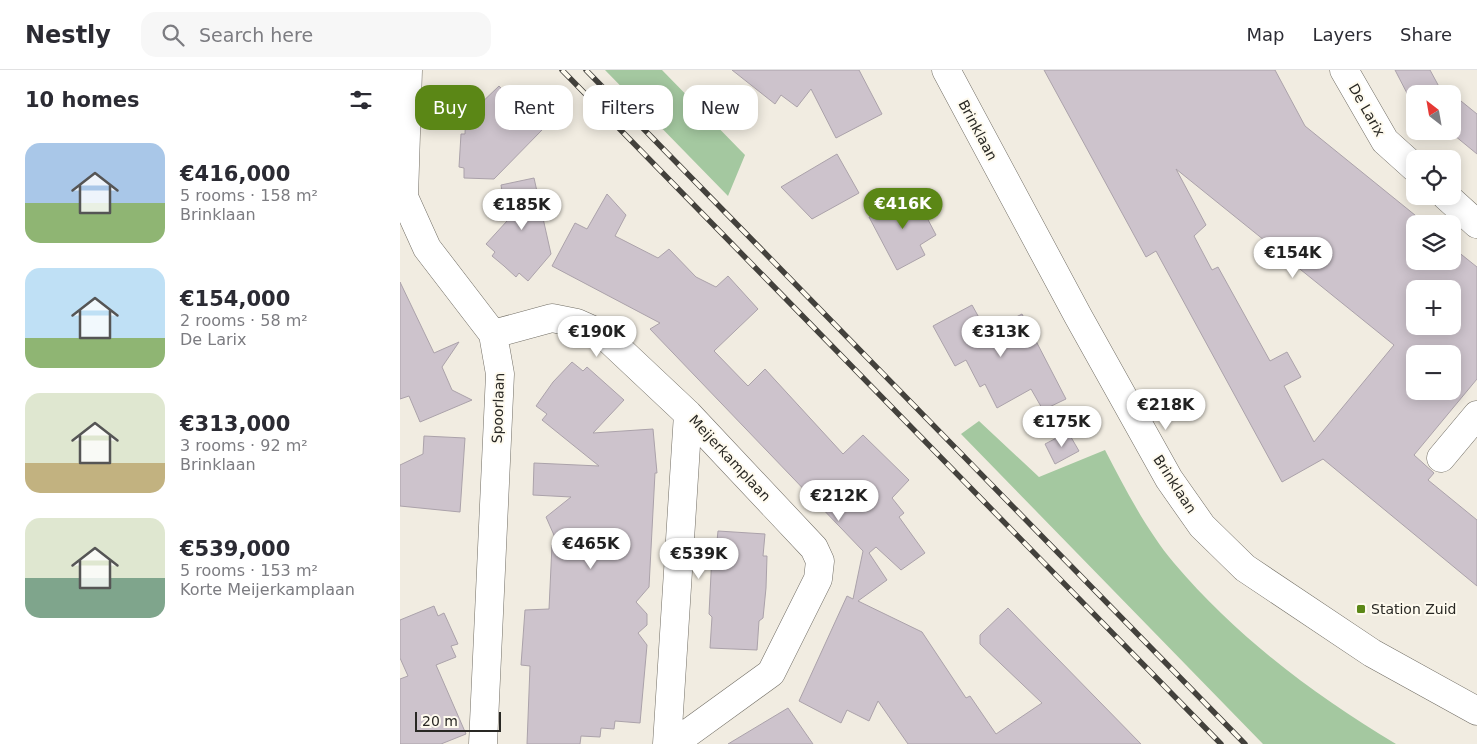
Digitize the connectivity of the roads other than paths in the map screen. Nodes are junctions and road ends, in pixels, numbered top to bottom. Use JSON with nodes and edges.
{"nodes":[{"id":1,"x":408,"y":70,"type":"edge"},
{"id":2,"x":946,"y":70,"type":"edge"},
{"id":3,"x":1344,"y":70,"type":"edge"},
{"id":4,"x":1406,"y":160,"type":"edge"},
{"id":5,"x":1456,"y":205,"type":"edge"},
{"id":6,"x":1477,"y":224,"type":"edge"},
{"id":7,"x":494,"y":334,"type":"junction"},
{"id":8,"x":688,"y":414,"type":"junction"},
{"id":9,"x":1477,"y":415,"type":"edge"},
{"id":10,"x":1440,"y":458,"type":"dead end"},
{"id":11,"x":1477,"y":711,"type":"edge"},
{"id":12,"x":483,"y":744,"type":"edge"},
{"id":13,"x":667,"y":744,"type":"edge"},
{"id":14,"x":672,"y":744,"type":"edge"}],
"edges":[{"from":1,"to":7,"type":"street","name":"Spoorlaan"},
{"from":2,"to":11,"type":"street","name":"Brinklaan"},
{"from":3,"to":4,"type":"street","name":"De Larix"},
{"from":5,"to":6,"type":"street"},
{"from":7,"to":8,"type":"street","name":"Meijerkamplaan"},
{"from":7,"to":12,"type":"street","name":"Spoorlaan"},
{"from":8,"to":13,"type":"street"},
{"from":8,"to":14,"type":"street","name":"Meijerkamplaan"},
{"from":9,"to":10,"type":"street"}]}
